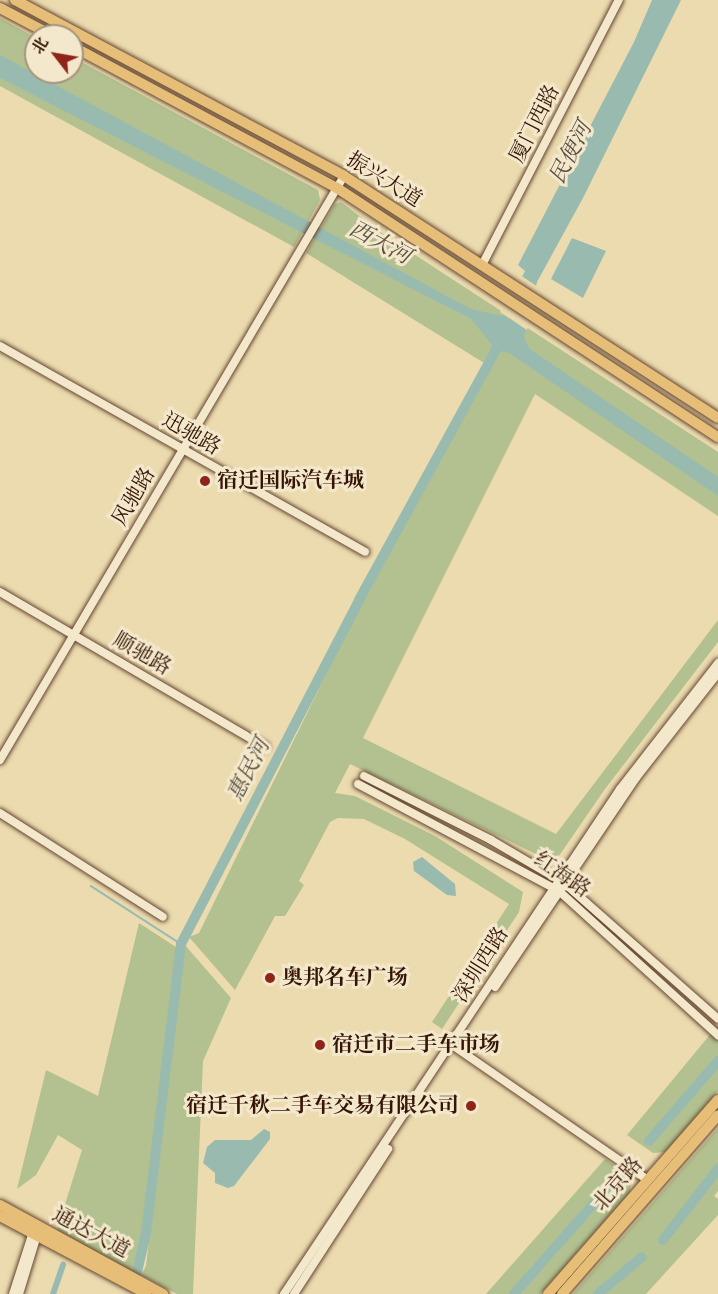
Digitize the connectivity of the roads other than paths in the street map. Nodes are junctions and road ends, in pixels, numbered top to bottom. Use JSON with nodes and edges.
{"nodes":[{"id":1,"x":15,"y":0,"type":"edge"},
{"id":2,"x":619,"y":0,"type":"edge"},
{"id":3,"x":0,"y":8,"type":"edge"},
{"id":4,"x":30,"y":24,"type":"edge"},
{"id":5,"x":84,"y":52,"type":"edge"},
{"id":6,"x":344,"y":176,"type":"junction"},
{"id":7,"x":337,"y":188,"type":"junction"},
{"id":8,"x":482,"y":265,"type":"junction"},
{"id":9,"x":0,"y":346,"type":"edge"},
{"id":10,"x":718,"y":418,"type":"edge"},
{"id":11,"x":718,"y":437,"type":"edge"},
{"id":12,"x":183,"y":450,"type":"junction"},
{"id":13,"x":365,"y":552,"type":"dead end"},
{"id":14,"x":0,"y":592,"type":"edge"},
{"id":15,"x":73,"y":636,"type":"junction"},
{"id":16,"x":718,"y":663,"type":"edge"},
{"id":17,"x":718,"y":673,"type":"edge"},
{"id":18,"x":265,"y":747,"type":"dead end"},
{"id":19,"x":0,"y":760,"type":"edge"},
{"id":20,"x":364,"y":776,"type":"dead end"},
{"id":21,"x":358,"y":784,"type":"dead end"},
{"id":22,"x":0,"y":813,"type":"edge"},
{"id":23,"x":562,"y":881,"type":"junction"},
{"id":24,"x":556,"y":889,"type":"junction"},
{"id":25,"x":163,"y":916,"type":"dead end"},
{"id":26,"x":718,"y":1019,"type":"edge"},
{"id":27,"x":718,"y":1035,"type":"edge"},
{"id":28,"x":455,"y":1047,"type":"junction"},
{"id":29,"x":718,"y":1100,"type":"edge"},
{"id":30,"x":718,"y":1115,"type":"edge"},
{"id":31,"x":648,"y":1180,"type":"junction"},
{"id":32,"x":0,"y":1205,"type":"edge"},
{"id":33,"x":0,"y":1215,"type":"edge"},
{"id":34,"x":36,"y":1230,"type":"junction"},
{"id":35,"x":13,"y":1294,"type":"edge"},
{"id":36,"x":20,"y":1294,"type":"edge"},
{"id":37,"x":147,"y":1294,"type":"edge"},
{"id":38,"x":164,"y":1294,"type":"edge"},
{"id":39,"x":284,"y":1294,"type":"edge"},
{"id":40,"x":294,"y":1294,"type":"edge"},
{"id":41,"x":548,"y":1294,"type":"edge"},
{"id":42,"x":562,"y":1294,"type":"edge"}],
"edges":[{"from":1,"to":6,"type":"main road","name":"振兴大道"},
{"from":2,"to":8,"type":"street","name":"厦门西路"},
{"from":3,"to":4,"type":"main road"},
{"from":5,"to":7,"type":"main road","name":"振兴大道"},
{"from":6,"to":7,"type":"street","name":"风驰路"},
{"from":6,"to":8,"type":"main road","name":"振兴大道"},
{"from":7,"to":11,"type":"main road","name":"振兴大道"},
{"from":7,"to":12,"type":"street","name":"风驰路"},
{"from":8,"to":10,"type":"main road","name":"振兴大道"},
{"from":9,"to":12,"type":"street","name":"迅驰路"},
{"from":12,"to":13,"type":"street","name":"迅驰路"},
{"from":12,"to":15,"type":"street","name":"风驰路"},
{"from":14,"to":15,"type":"street","name":"顺驰路"},
{"from":15,"to":18,"type":"street","name":"顺驰路"},
{"from":15,"to":19,"type":"street","name":"风驰路"},
{"from":16,"to":23,"type":"street","name":"深圳西路"},
{"from":17,"to":23,"type":"street","name":"深圳西路"},
{"from":20,"to":23,"type":"street","name":"红海路"},
{"from":21,"to":24,"type":"street","name":"红海路"},
{"from":22,"to":25,"type":"street"},
{"from":23,"to":24,"type":"street","name":"深圳西路"},
{"from":23,"to":26,"type":"street","name":"红海路"},
{"from":24,"to":27,"type":"street","name":"红海路"},
{"from":24,"to":28,"type":"street","name":"深圳西路"},
{"from":24,"to":39,"type":"street","name":"深圳西路"},
{"from":28,"to":31,"type":"street"},
{"from":28,"to":40,"type":"street","name":"深圳西路"},
{"from":29,"to":31,"type":"main road","name":"北京路"},
{"from":30,"to":42,"type":"main road","name":"北京路"},
{"from":31,"to":41,"type":"main road","name":"北京路"},
{"from":32,"to":34,"type":"main road","name":"通达大道"},
{"from":33,"to":34,"type":"main road","name":"通达大道"},
{"from":34,"to":35,"type":"street"},
{"from":34,"to":36,"type":"street"},
{"from":34,"to":37,"type":"main road","name":"通达大道"},
{"from":34,"to":38,"type":"main road","name":"通达大道"}]}
